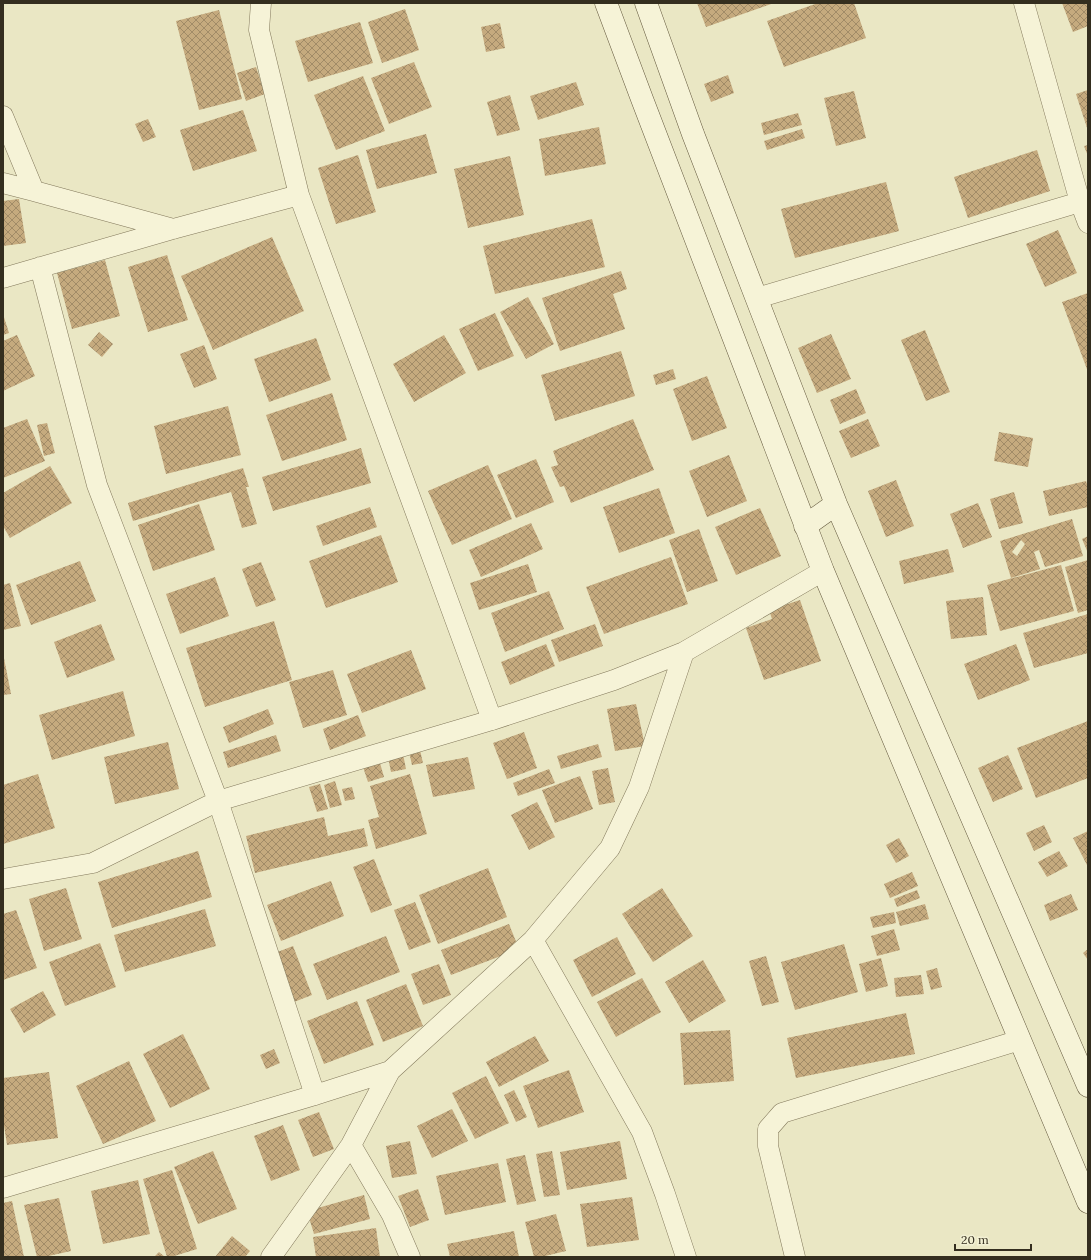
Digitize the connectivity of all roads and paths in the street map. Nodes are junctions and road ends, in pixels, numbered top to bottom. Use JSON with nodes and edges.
{"nodes":[{"id":1,"x":248,"y":3,"type":"edge"},
{"id":2,"x":260,"y":3,"type":"edge"},
{"id":3,"x":606,"y":3,"type":"edge"},
{"id":4,"x":646,"y":3,"type":"edge"},
{"id":5,"x":1024,"y":3,"type":"edge"},
{"id":6,"x":259,"y":30,"type":"junction"},
{"id":7,"x":3,"y":116,"type":"edge"},
{"id":8,"x":3,"y":184,"type":"edge"},
{"id":9,"x":34,"y":191,"type":"junction"},
{"id":10,"x":299,"y":195,"type":"junction"},
{"id":11,"x":1080,"y":202,"type":"junction"},
{"id":12,"x":1088,"y":223,"type":"edge"},
{"id":13,"x":173,"y":229,"type":"junction"},
{"id":14,"x":40,"y":267,"type":"junction"},
{"id":15,"x":3,"y":278,"type":"edge"},
{"id":16,"x":756,"y":298,"type":"junction"},
{"id":17,"x":836,"y":504,"type":"junction"},
{"id":18,"x":805,"y":526,"type":"junction"},
{"id":19,"x":823,"y":571,"type":"junction"},
{"id":20,"x":684,"y":652,"type":"junction"},
{"id":21,"x":492,"y":720,"type":"junction"},
{"id":22,"x":218,"y":801,"type":"junction"},
{"id":23,"x":3,"y":880,"type":"edge"},
{"id":24,"x":533,"y":940,"type":"junction"},
{"id":25,"x":1020,"y":1040,"type":"junction"},
{"id":26,"x":390,"y":1071,"type":"junction"},
{"id":27,"x":1088,"y":1086,"type":"edge"},
{"id":28,"x":315,"y":1095,"type":"junction"},
{"id":29,"x":351,"y":1145,"type":"junction"},
{"id":30,"x":3,"y":1188,"type":"edge"},
{"id":31,"x":1088,"y":1202,"type":"edge"},
{"id":32,"x":271,"y":1257,"type":"edge"},
{"id":33,"x":410,"y":1257,"type":"edge"},
{"id":34,"x":686,"y":1257,"type":"edge"},
{"id":35,"x":795,"y":1257,"type":"edge"}],
"edges":[{"from":1,"to":6,"type":"street"},
{"from":2,"to":6,"type":"street"},
{"from":3,"to":18,"type":"main road"},
{"from":4,"to":16,"type":"main road"},
{"from":5,"to":11,"type":"street"},
{"from":6,"to":10,"type":"street"},
{"from":7,"to":9,"type":"street"},
{"from":8,"to":9,"type":"street"},
{"from":9,"to":13,"type":"street"},
{"from":10,"to":13,"type":"street"},
{"from":10,"to":21,"type":"street"},
{"from":11,"to":12,"type":"street"},
{"from":11,"to":16,"type":"street"},
{"from":13,"to":14,"type":"street"},
{"from":14,"to":15,"type":"street"},
{"from":14,"to":22,"type":"street"},
{"from":16,"to":17,"type":"main road"},
{"from":17,"to":18,"type":"main road"},
{"from":17,"to":27,"type":"main road"},
{"from":18,"to":19,"type":"main road"},
{"from":19,"to":20,"type":"street"},
{"from":19,"to":25,"type":"main road"},
{"from":20,"to":21,"type":"street"},
{"from":20,"to":24,"type":"street"},
{"from":21,"to":22,"type":"street"},
{"from":22,"to":23,"type":"street"},
{"from":22,"to":28,"type":"street"},
{"from":24,"to":26,"type":"street"},
{"from":24,"to":34,"type":"street"},
{"from":25,"to":31,"type":"main road"},
{"from":25,"to":35,"type":"street"},
{"from":26,"to":28,"type":"street"},
{"from":26,"to":29,"type":"street"},
{"from":28,"to":30,"type":"street"},
{"from":29,"to":32,"type":"street"},
{"from":29,"to":33,"type":"street"}]}
